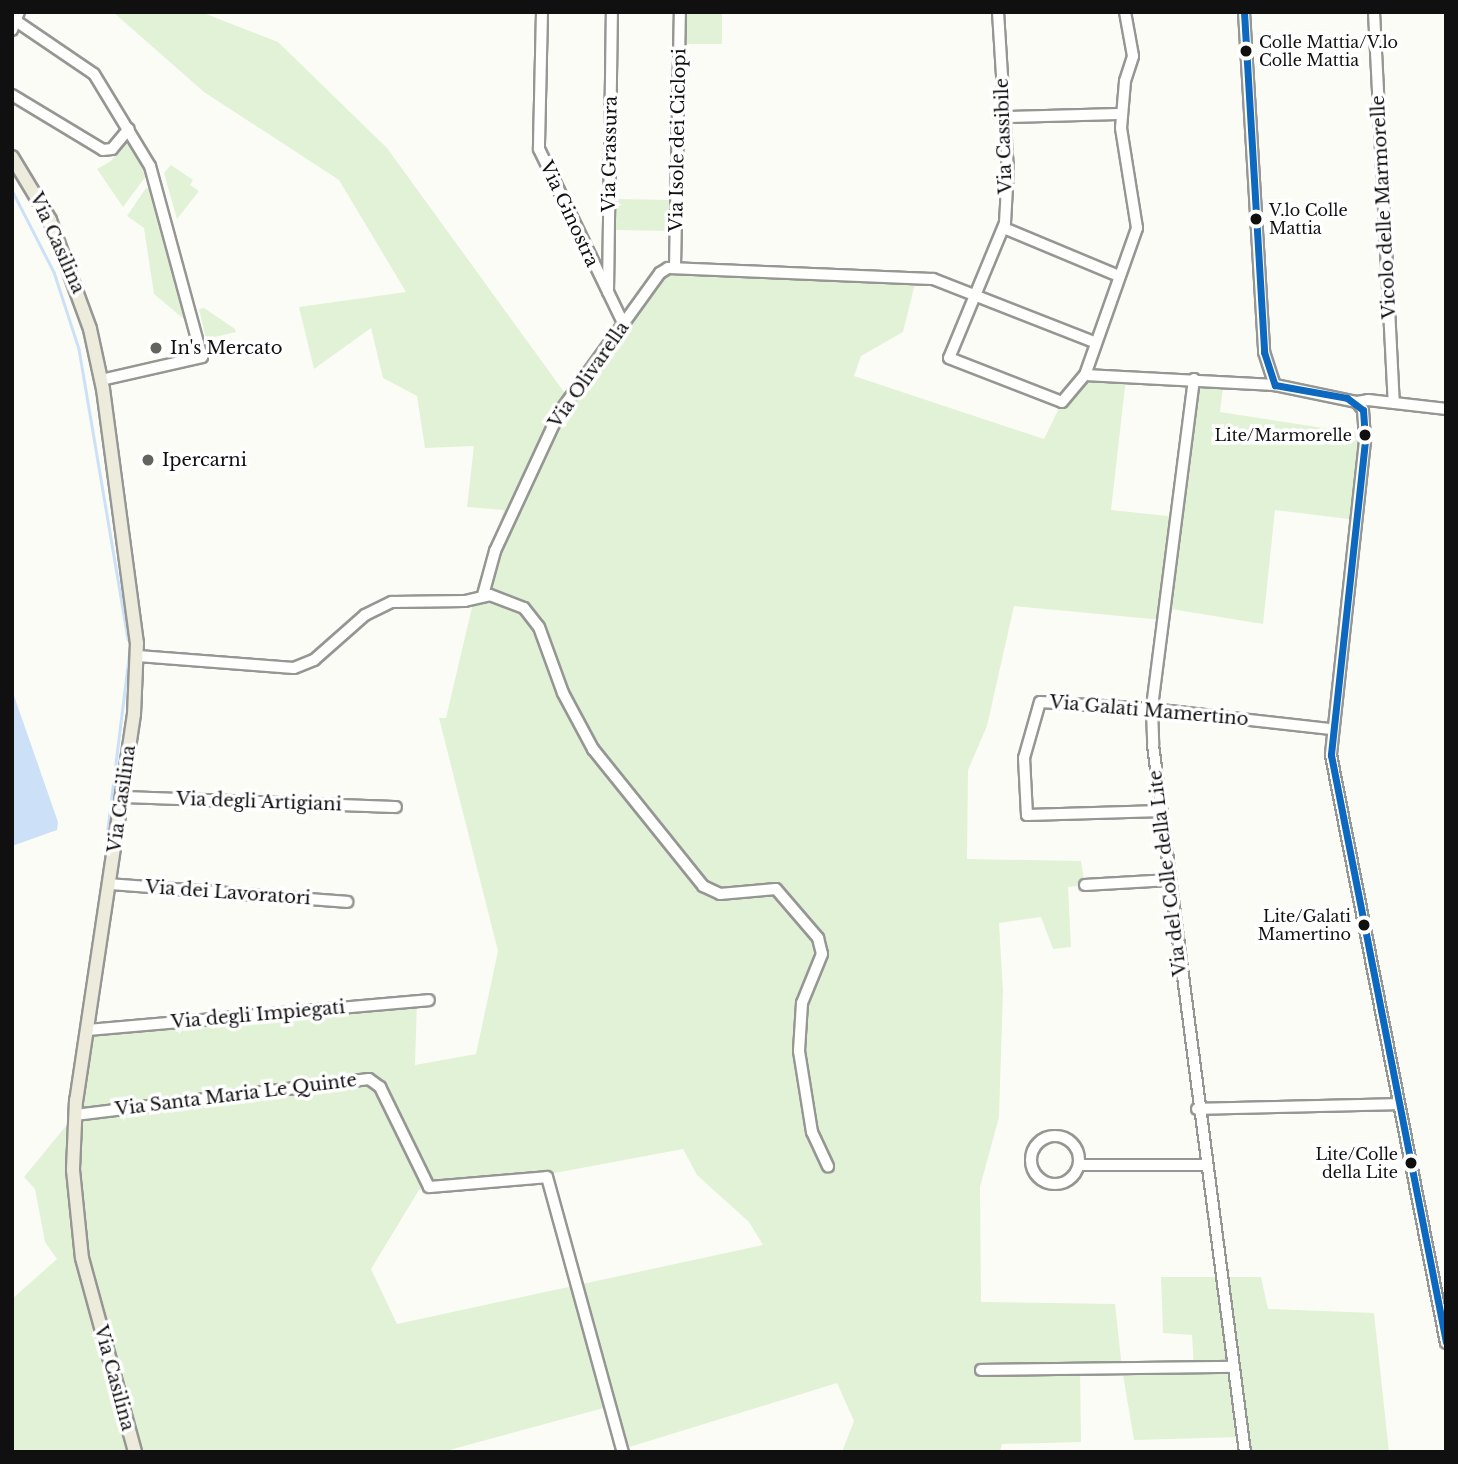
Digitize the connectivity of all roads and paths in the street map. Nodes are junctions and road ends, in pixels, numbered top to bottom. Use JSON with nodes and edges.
{"nodes":[{"id":1,"x":542,"y":12,"type":"edge"},
{"id":2,"x":612,"y":12,"type":"edge"},
{"id":3,"x":680,"y":12,"type":"edge"},
{"id":4,"x":998,"y":12,"type":"edge"},
{"id":5,"x":1125,"y":12,"type":"edge"},
{"id":6,"x":1244,"y":12,"type":"edge"},
{"id":7,"x":1374,"y":12,"type":"edge"},
{"id":8,"x":16,"y":21,"type":"edge"},
{"id":9,"x":12,"y":95,"type":"edge"},
{"id":10,"x":1122,"y":114,"type":"junction"},
{"id":11,"x":1005,"y":117,"type":"junction"},
{"id":12,"x":129,"y":129,"type":"junction"},
{"id":13,"x":12,"y":157,"type":"edge"},
{"id":14,"x":1004,"y":228,"type":"junction"},
{"id":15,"x":675,"y":267,"type":"junction"},
{"id":16,"x":1119,"y":275,"type":"junction"},
{"id":17,"x":974,"y":295,"type":"junction"},
{"id":18,"x":607,"y":296,"type":"junction"},
{"id":19,"x":624,"y":325,"type":"junction"},
{"id":20,"x":1094,"y":342,"type":"junction"},
{"id":21,"x":1085,"y":376,"type":"junction"},
{"id":22,"x":1194,"y":379,"type":"junction"},
{"id":23,"x":101,"y":380,"type":"junction"},
{"id":24,"x":1275,"y":384,"type":"junction"},
{"id":25,"x":1357,"y":402,"type":"junction"},
{"id":26,"x":1394,"y":402,"type":"junction"},
{"id":27,"x":1446,"y":409,"type":"edge"},
{"id":28,"x":483,"y":595,"type":"junction"},
{"id":29,"x":138,"y":656,"type":"junction"},
{"id":30,"x":1152,"y":709,"type":"junction"},
{"id":31,"x":1331,"y":729,"type":"junction"},
{"id":32,"x":123,"y":797,"type":"junction"},
{"id":33,"x":396,"y":807,"type":"dead end"},
{"id":34,"x":1162,"y":811,"type":"junction"},
{"id":35,"x":1169,"y":880,"type":"junction"},
{"id":36,"x":110,"y":884,"type":"junction"},
{"id":37,"x":1085,"y":885,"type":"dead end"},
{"id":38,"x":347,"y":902,"type":"dead end"},
{"id":39,"x":429,"y":1000,"type":"dead end"},
{"id":40,"x":87,"y":1030,"type":"junction"},
{"id":41,"x":1398,"y":1104,"type":"junction"},
{"id":42,"x":1197,"y":1109,"type":"junction"},
{"id":43,"x":75,"y":1115,"type":"junction"},
{"id":44,"x":1079,"y":1165,"type":"junction"},
{"id":45,"x":1205,"y":1165,"type":"junction"},
{"id":46,"x":828,"y":1167,"type":"dead end"},
{"id":47,"x":1446,"y":1343,"type":"edge"},
{"id":48,"x":1233,"y":1367,"type":"junction"},
{"id":49,"x":981,"y":1370,"type":"dead end"},
{"id":50,"x":135,"y":1452,"type":"edge"},
{"id":51,"x":623,"y":1452,"type":"edge"},
{"id":52,"x":1245,"y":1452,"type":"edge"}],
"edges":[{"from":1,"to":18,"type":"street","name":"Via Ginostra"},
{"from":2,"to":18,"type":"street","name":"Via Grassura"},
{"from":3,"to":15,"type":"street","name":"Via Isole dei Ciclopi"},
{"from":4,"to":11,"type":"street","name":"Via Cassibile"},
{"from":5,"to":10,"type":"street"},
{"from":6,"to":24,"type":"street"},
{"from":7,"to":26,"type":"street","name":"Vicolo delle Marmorelle"},
{"from":8,"to":12,"type":"street"},
{"from":9,"to":12,"type":"street"},
{"from":10,"to":11,"type":"street"},
{"from":10,"to":16,"type":"street"},
{"from":11,"to":14,"type":"street","name":"Via Cassibile"},
{"from":12,"to":23,"type":"street"},
{"from":13,"to":23,"type":"main road","name":"Via Casilina"},
{"from":14,"to":16,"type":"street"},
{"from":14,"to":17,"type":"street","name":"Via Cassibile"},
{"from":15,"to":17,"type":"street"},
{"from":15,"to":19,"type":"street","name":"Via Olivarella"},
{"from":16,"to":20,"type":"street"},
{"from":17,"to":20,"type":"street"},
{"from":17,"to":21,"type":"street","name":"Via Cassibile"},
{"from":18,"to":19,"type":"street","name":"Via Ginostra"},
{"from":19,"to":28,"type":"street","name":"Via Olivarella"},
{"from":20,"to":21,"type":"street"},
{"from":21,"to":22,"type":"street"},
{"from":22,"to":24,"type":"street"},
{"from":22,"to":30,"type":"street","name":"Via del Colle della Lite"},
{"from":23,"to":29,"type":"main road","name":"Via Casilina"},
{"from":24,"to":25,"type":"street"},
{"from":25,"to":26,"type":"street"},
{"from":25,"to":31,"type":"street"},
{"from":26,"to":27,"type":"street"},
{"from":28,"to":29,"type":"street"},
{"from":28,"to":46,"type":"street"},
{"from":29,"to":32,"type":"main road","name":"Via Casilina"},
{"from":30,"to":31,"type":"street","name":"Via Galati Mamertino"},
{"from":30,"to":34,"type":"street","name":"Via del Colle della Lite"},
{"from":30,"to":34,"type":"street","name":"Via Galati Mamertino"},
{"from":31,"to":41,"type":"street"},
{"from":32,"to":33,"type":"street","name":"Via degli Artigiani"},
{"from":32,"to":36,"type":"main road","name":"Via Casilina"},
{"from":34,"to":35,"type":"street","name":"Via del Colle della Lite"},
{"from":35,"to":37,"type":"street"},
{"from":35,"to":42,"type":"street","name":"Via del Colle della Lite"},
{"from":36,"to":38,"type":"street","name":"Via dei Lavoratori"},
{"from":36,"to":40,"type":"main road","name":"Via Casilina"},
{"from":39,"to":40,"type":"street","name":"Via degli Impiegati"},
{"from":40,"to":43,"type":"main road","name":"Via Casilina"},
{"from":41,"to":42,"type":"street"},
{"from":41,"to":47,"type":"street"},
{"from":42,"to":45,"type":"street","name":"Via del Colle della Lite"},
{"from":43,"to":50,"type":"main road","name":"Via Casilina"},
{"from":43,"to":51,"type":"street","name":"Via Santa Maria Le Quinte"},
{"from":44,"to":44,"type":"street"},
{"from":44,"to":45,"type":"street"},
{"from":45,"to":48,"type":"street","name":"Via del Colle della Lite"},
{"from":48,"to":49,"type":"street"},
{"from":48,"to":52,"type":"street","name":"Via del Colle della Lite"}]}
